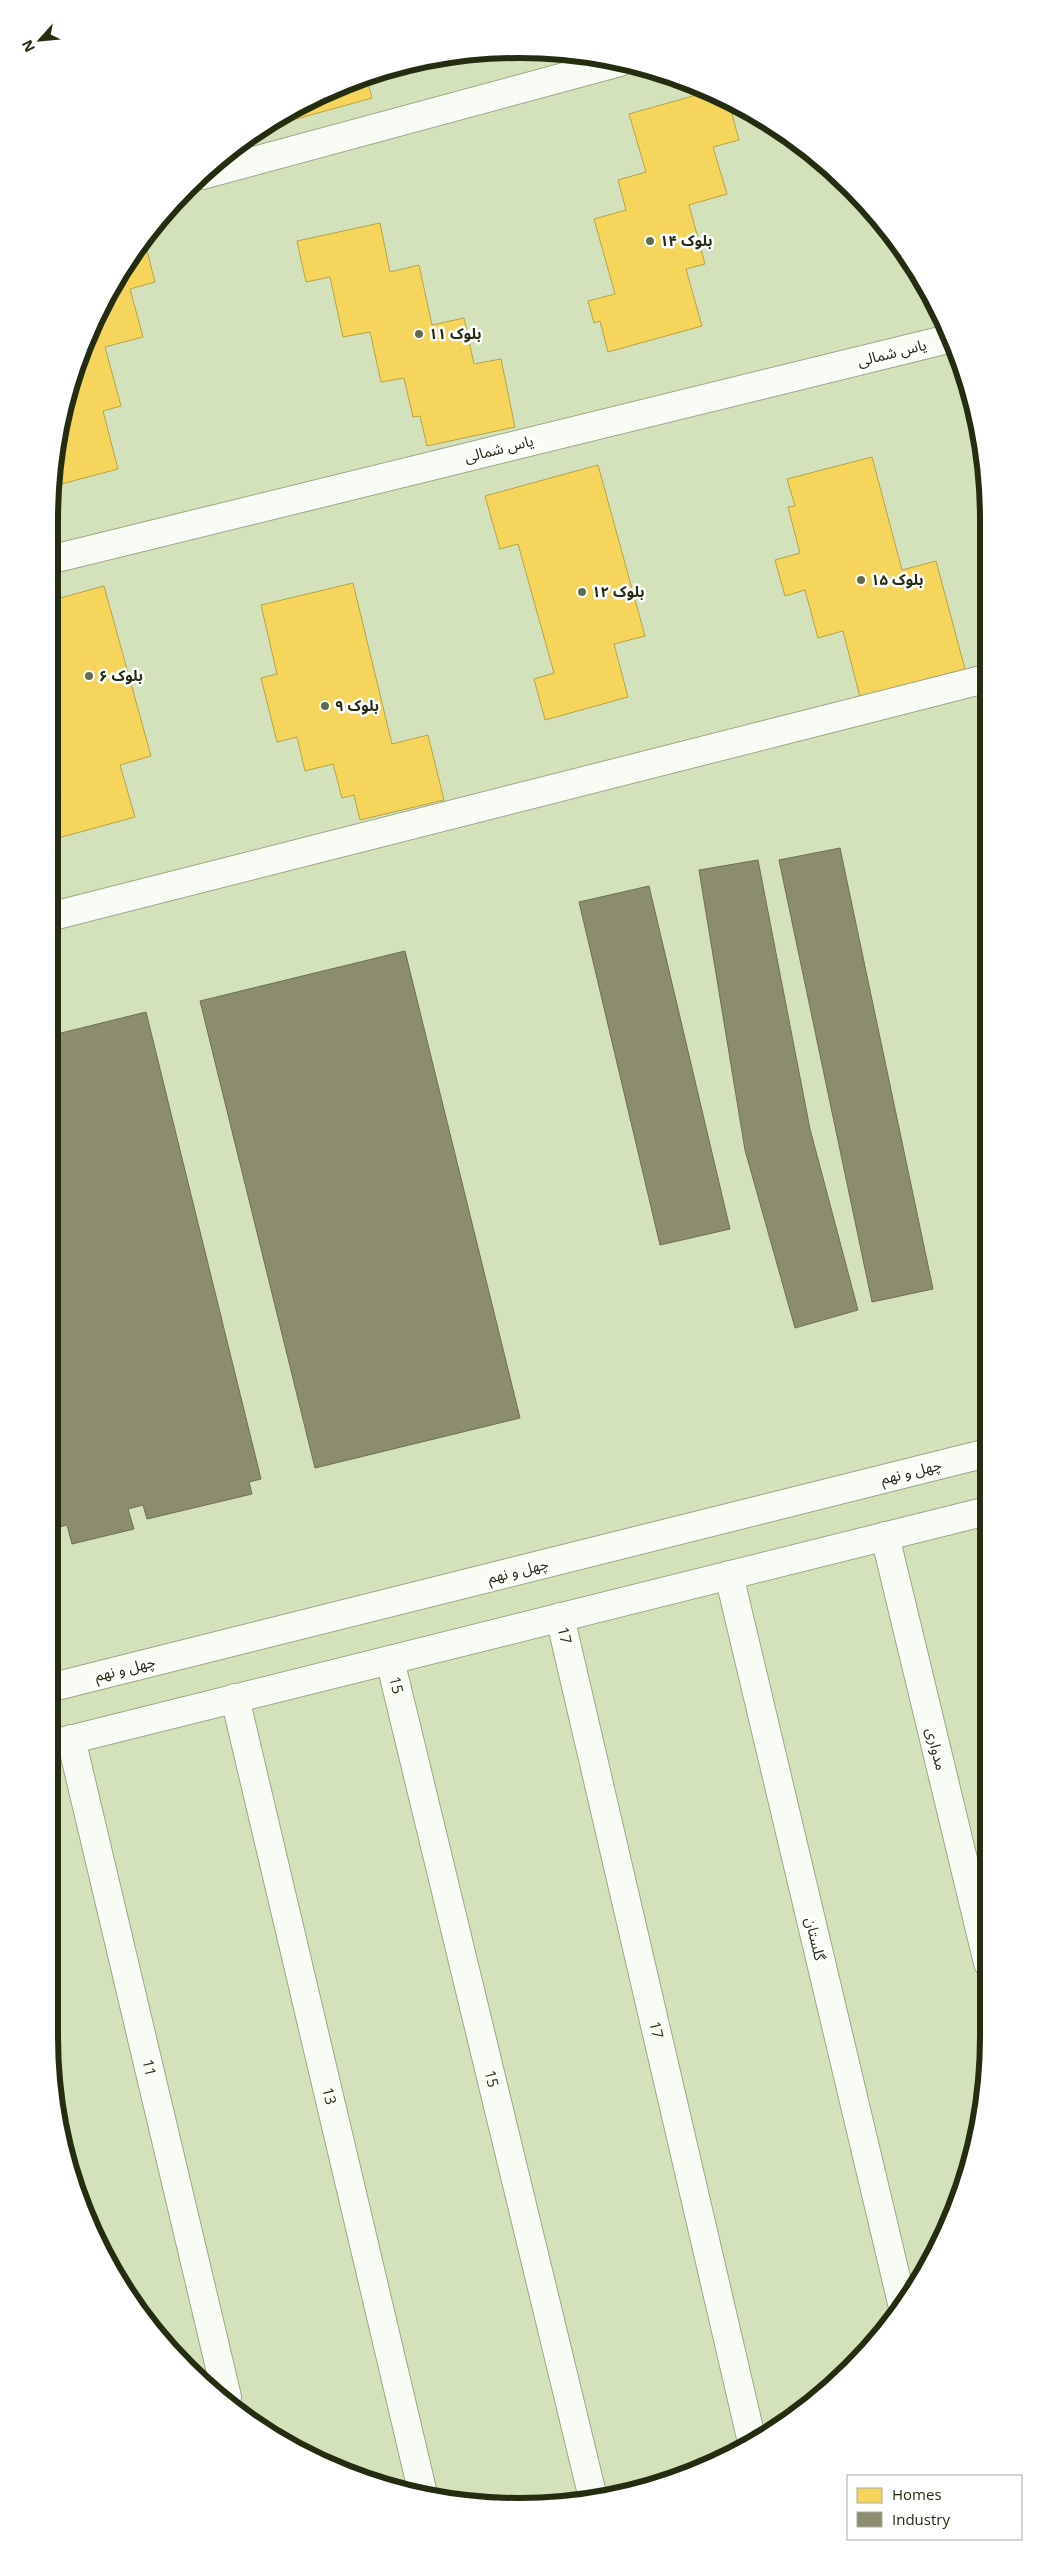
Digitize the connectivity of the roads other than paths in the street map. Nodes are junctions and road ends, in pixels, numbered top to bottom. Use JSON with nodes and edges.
{"nodes":[{"id":1,"x":606,"y":66,"type":"edge"},
{"id":2,"x":216,"y":171,"type":"edge"},
{"id":3,"x":943,"y":340,"type":"edge"},
{"id":4,"x":58,"y":558,"type":"edge"},
{"id":5,"x":980,"y":680,"type":"edge"},
{"id":6,"x":58,"y":915,"type":"edge"},
{"id":7,"x":980,"y":1455,"type":"edge"},
{"id":8,"x":980,"y":1513,"type":"edge"},
{"id":9,"x":885,"y":1536,"type":"junction"},
{"id":10,"x":728,"y":1575,"type":"junction"},
{"id":11,"x":560,"y":1617,"type":"junction"},
{"id":12,"x":390,"y":1660,"type":"junction"},
{"id":13,"x":58,"y":1686,"type":"edge"},
{"id":14,"x":235,"y":1698,"type":"junction"},
{"id":15,"x":60,"y":1742,"type":"edge"},
{"id":16,"x":980,"y":1930,"type":"edge"},
{"id":17,"x":900,"y":2295,"type":"edge"},
{"id":18,"x":226,"y":2392,"type":"edge"},
{"id":19,"x":750,"y":2435,"type":"edge"},
{"id":20,"x":421,"y":2487,"type":"edge"},
{"id":21,"x":592,"y":2492,"type":"edge"}],
"edges":[{"from":1,"to":2,"type":"street"},
{"from":3,"to":4,"type":"street","name":"یاس شمالی"},
{"from":5,"to":6,"type":"street"},
{"from":7,"to":13,"type":"street","name":"چهل و نهم"},
{"from":8,"to":9,"type":"street"},
{"from":9,"to":10,"type":"street"},
{"from":9,"to":16,"type":"street","name":"مدواری"},
{"from":10,"to":11,"type":"street"},
{"from":10,"to":17,"type":"street","name":"گلستان"},
{"from":11,"to":12,"type":"street"},
{"from":11,"to":19,"type":"street","name":"17"},
{"from":12,"to":14,"type":"street"},
{"from":12,"to":21,"type":"street","name":"15"},
{"from":14,"to":15,"type":"street"},
{"from":14,"to":20,"type":"street","name":"13"},
{"from":15,"to":18,"type":"street","name":"11"}]}
